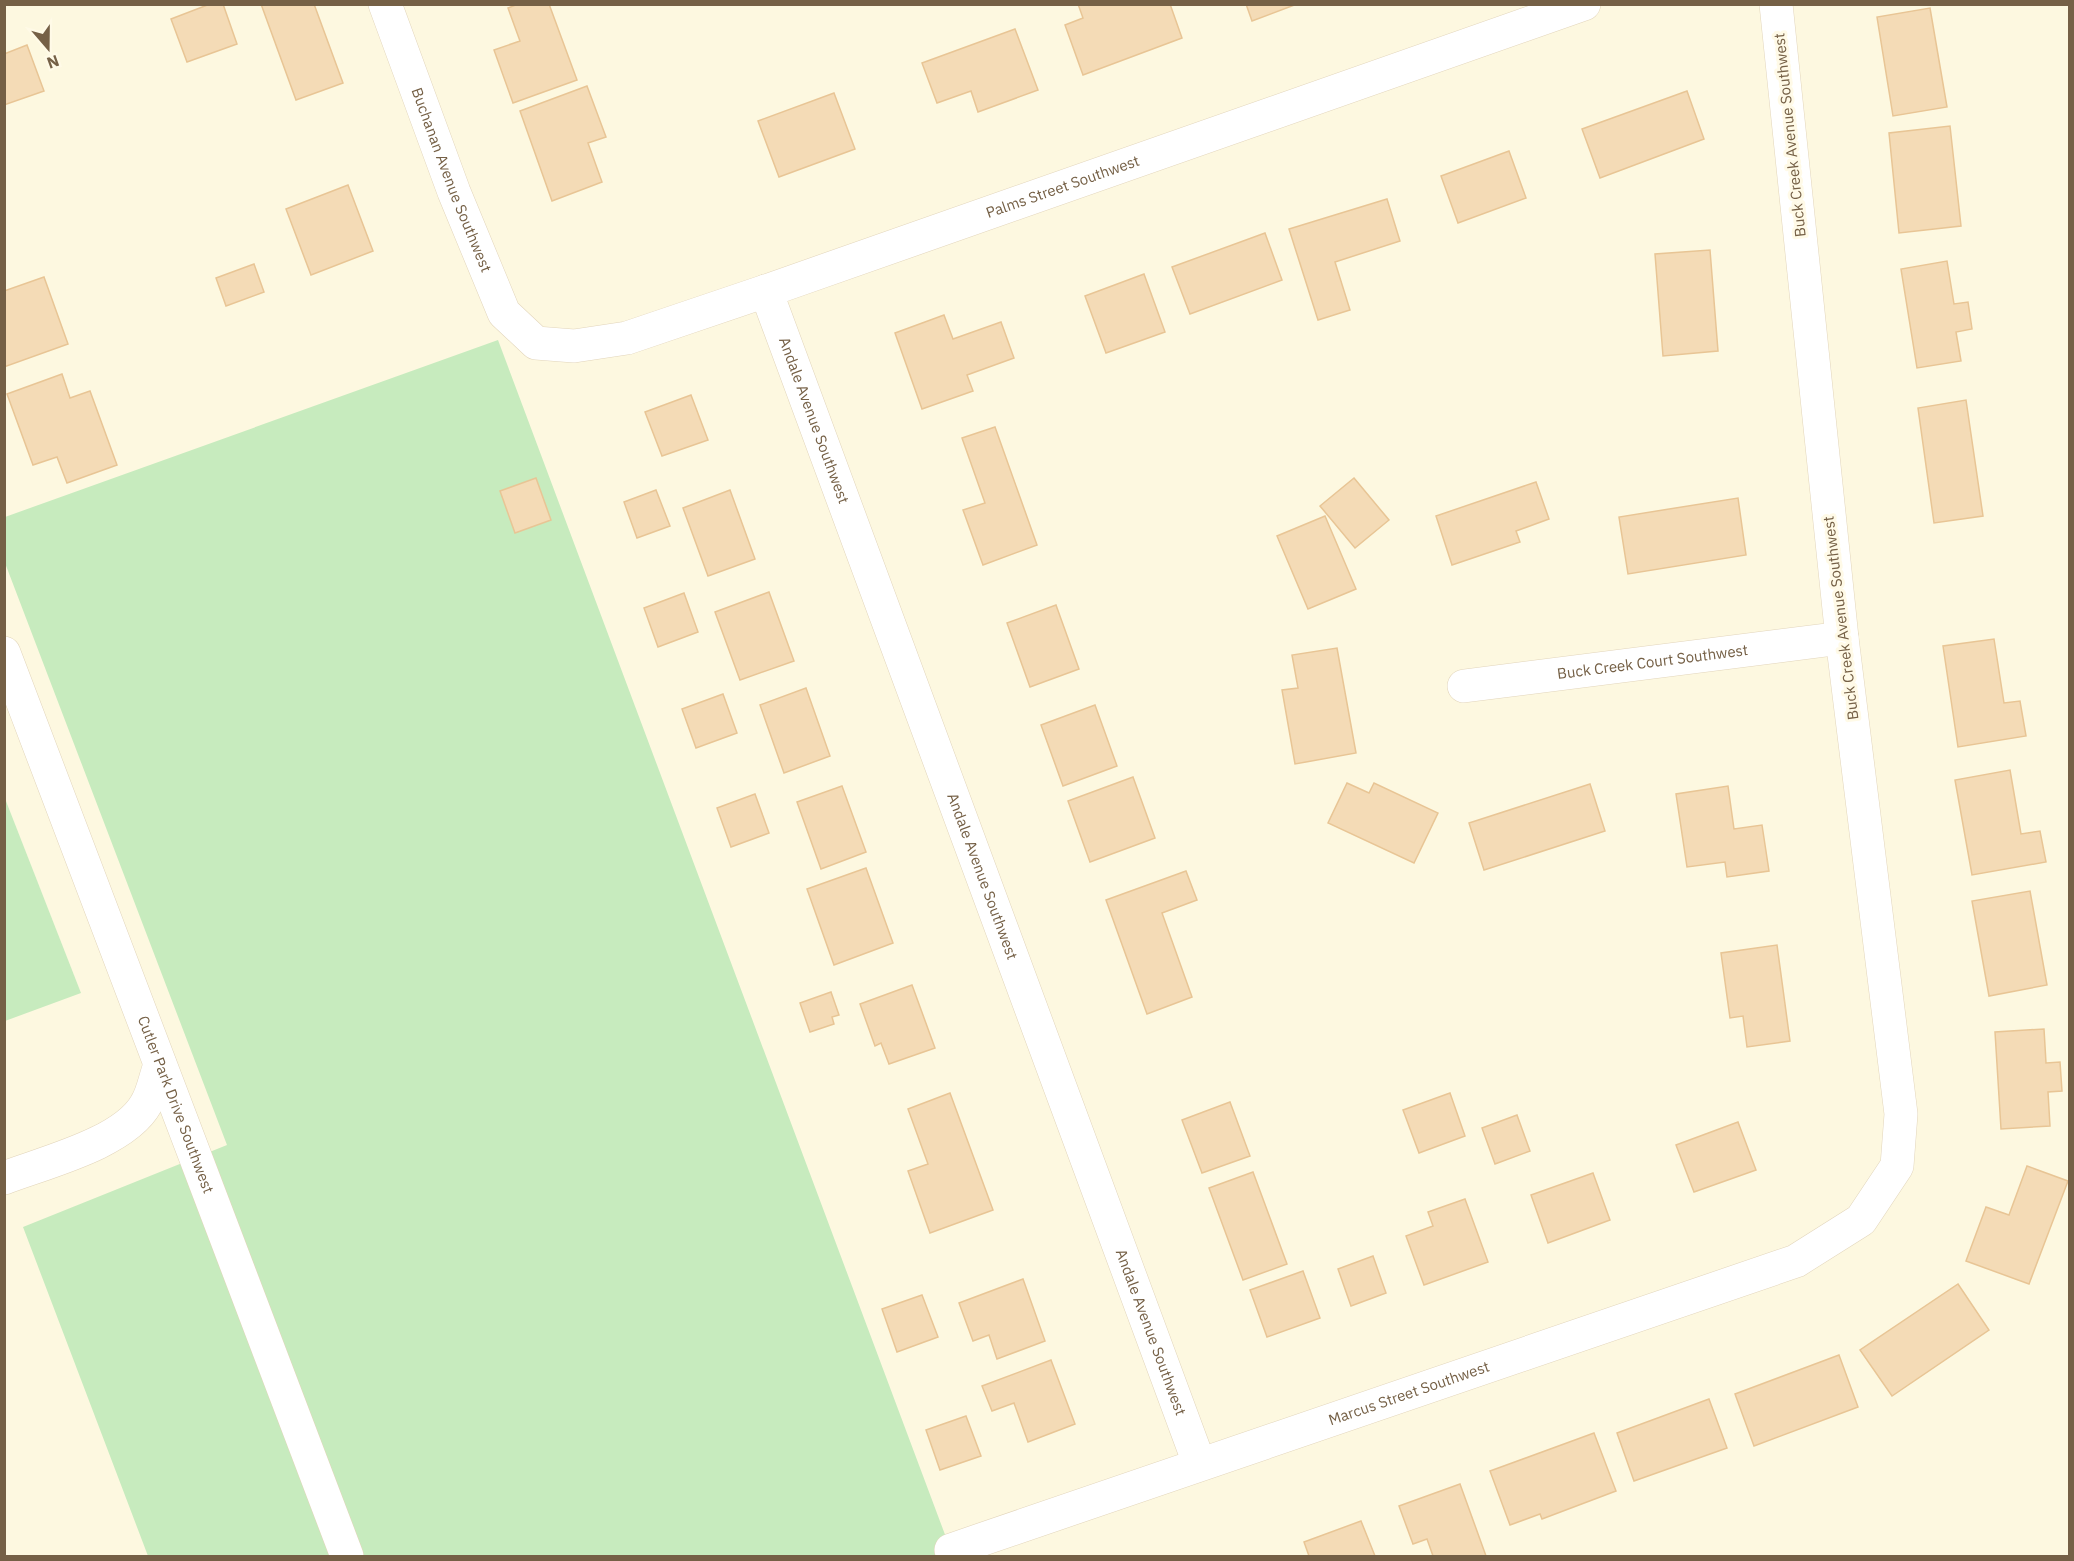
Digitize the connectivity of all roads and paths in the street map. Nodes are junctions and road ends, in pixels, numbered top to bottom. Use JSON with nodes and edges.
{"nodes":[{"id":1,"x":385,"y":4,"type":"edge"},
{"id":2,"x":1584,"y":4,"type":"edge"},
{"id":3,"x":1776,"y":4,"type":"edge"},
{"id":4,"x":766,"y":291,"type":"junction"},
{"id":5,"x":536,"y":343,"type":"joint"},
{"id":6,"x":1842,"y":638,"type":"junction"},
{"id":7,"x":4,"y":653,"type":"edge"},
{"id":8,"x":1464,"y":686,"type":"dead end"},
{"id":9,"x":160,"y":1065,"type":"junction"},
{"id":10,"x":4,"y":1178,"type":"edge"},
{"id":11,"x":1861,"y":1220,"type":"joint"},
{"id":12,"x":1200,"y":1463,"type":"junction"},
{"id":13,"x":951,"y":1550,"type":"dead end"},
{"id":14,"x":347,"y":1557,"type":"edge"}],
"edges":[{"from":1,"to":5,"type":"street","name":"Buchanan Avenue Southwest"},
{"from":2,"to":4,"type":"street","name":"Palms Street Southwest"},
{"from":3,"to":6,"type":"street","name":"Buck Creek Avenue Southwest"},
{"from":4,"to":5,"type":"street","name":"Palms Street Southwest"},
{"from":4,"to":12,"type":"street","name":"Andale Avenue Southwest"},
{"from":6,"to":8,"type":"street","name":"Buck Creek Court Southwest"},
{"from":6,"to":11,"type":"street","name":"Buck Creek Avenue Southwest"},
{"from":7,"to":9,"type":"street","name":"Cutler Park Drive Southwest"},
{"from":9,"to":10,"type":"street"},
{"from":9,"to":14,"type":"street","name":"Cutler Park Drive Southwest"},
{"from":11,"to":12,"type":"street","name":"Marcus Street Southwest"},
{"from":12,"to":13,"type":"street","name":"Marcus Street Southwest"}]}
